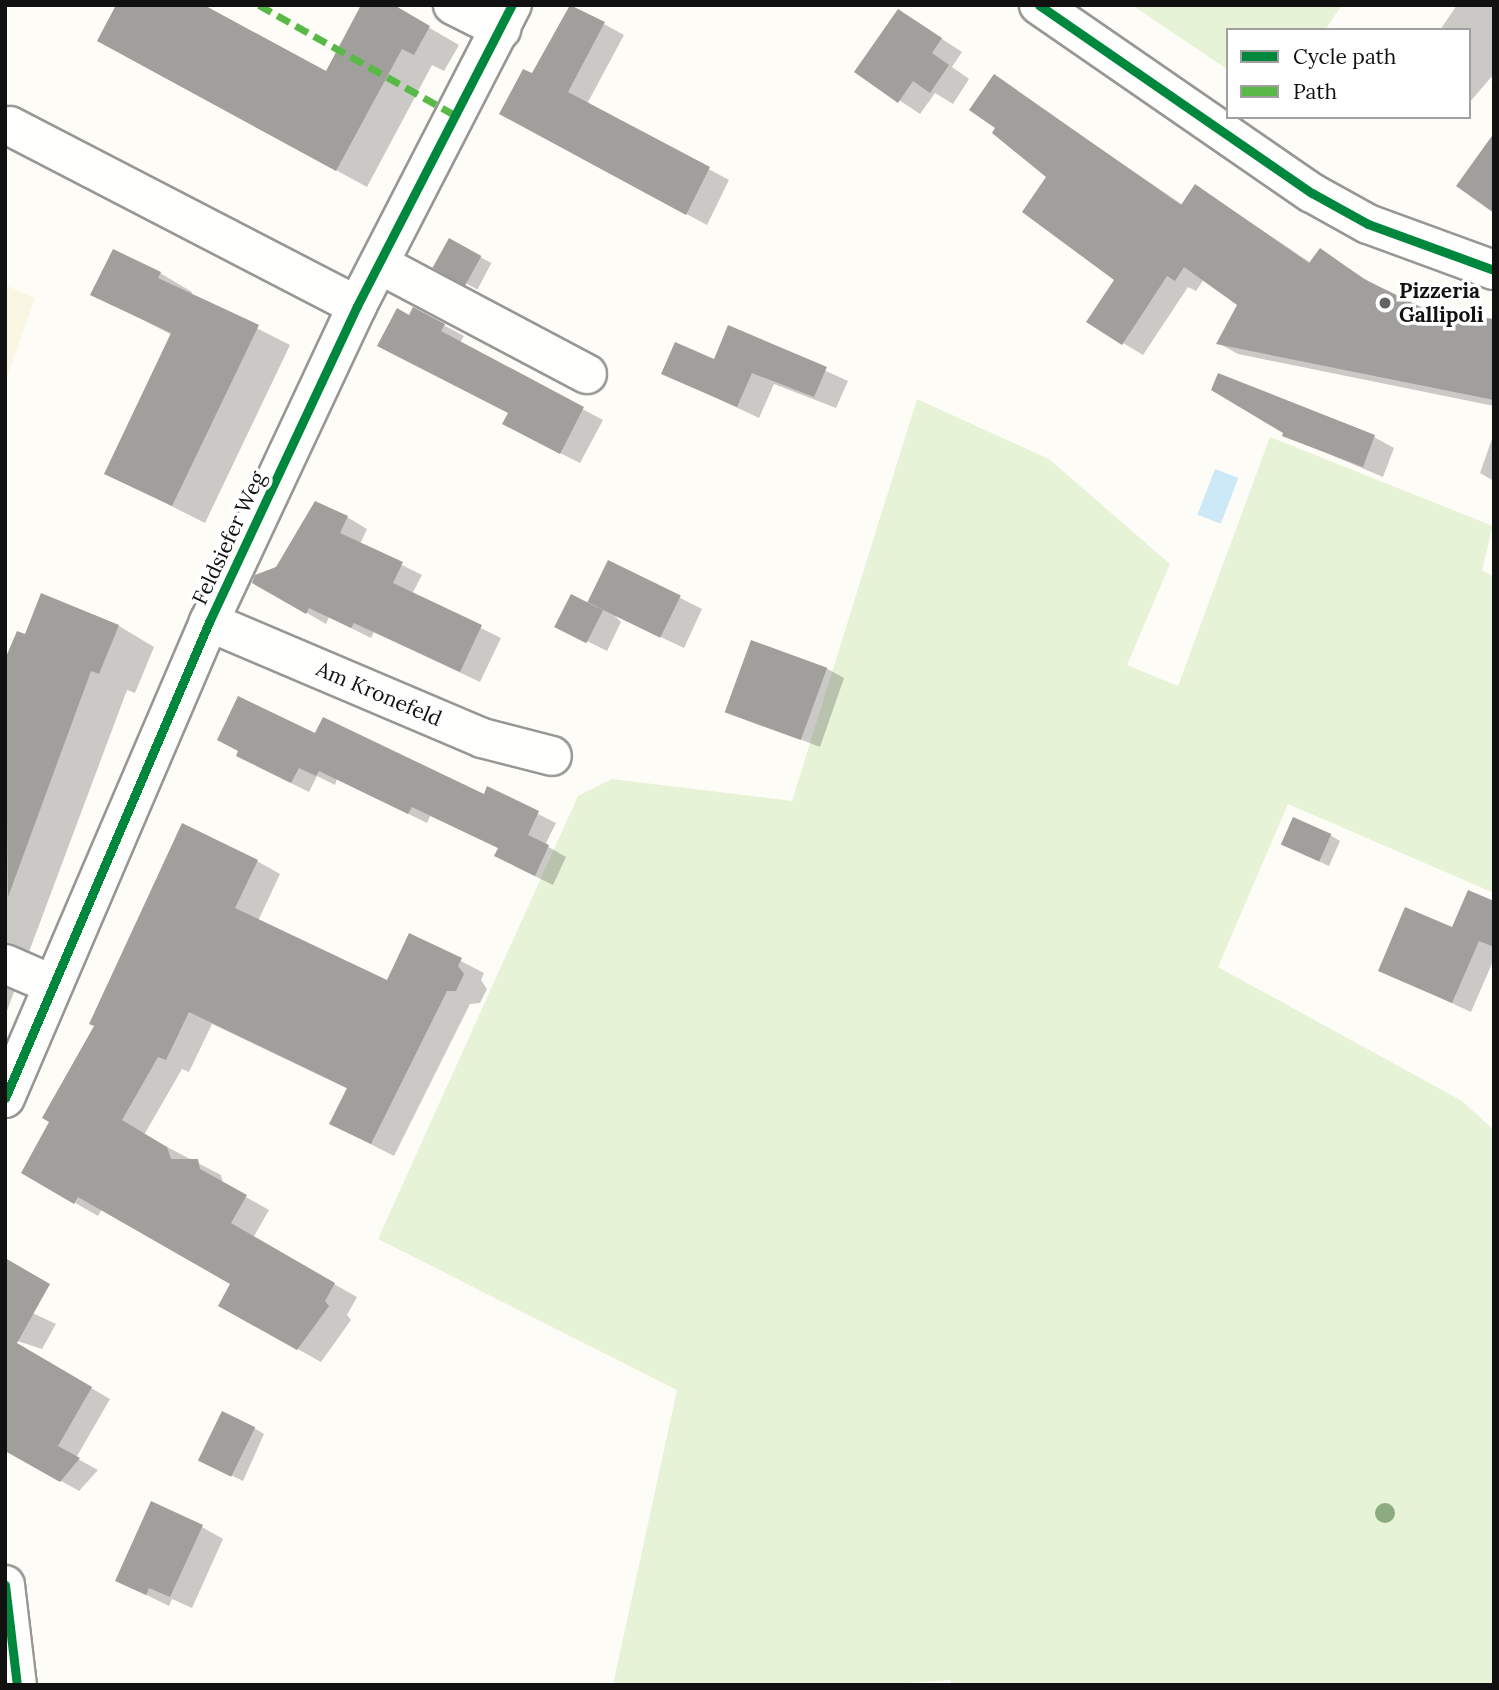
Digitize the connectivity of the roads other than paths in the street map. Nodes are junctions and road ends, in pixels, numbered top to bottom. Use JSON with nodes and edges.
{"nodes":[{"id":1,"x":453,"y":5,"type":"edge"},
{"id":2,"x":1039,"y":5,"type":"edge"},
{"id":3,"x":507,"y":17,"type":"edge"},
{"id":4,"x":10,"y":126,"type":"dead end"},
{"id":5,"x":381,"y":265,"type":"junction"},
{"id":6,"x":1494,"y":270,"type":"edge"},
{"id":7,"x":357,"y":306,"type":"junction"},
{"id":8,"x":587,"y":374,"type":"dead end"},
{"id":9,"x":209,"y":622,"type":"junction"},
{"id":10,"x":552,"y":756,"type":"dead end"},
{"id":11,"x":5,"y":964,"type":"edge"},
{"id":12,"x":51,"y":984,"type":"junction"},
{"id":13,"x":5,"y":1098,"type":"edge"},
{"id":14,"x":5,"y":1585,"type":"edge"},
{"id":15,"x":17,"y":1685,"type":"edge"}],
"edges":[{"from":1,"to":3,"type":"street"},
{"from":2,"to":6,"type":"street"},
{"from":3,"to":5,"type":"street","name":"Feldsiefer Weg"},
{"from":4,"to":7,"type":"street"},
{"from":5,"to":7,"type":"street","name":"Feldsiefer Weg"},
{"from":5,"to":8,"type":"street"},
{"from":7,"to":9,"type":"street","name":"Feldsiefer Weg"},
{"from":9,"to":10,"type":"street","name":"Am Kronefeld"},
{"from":9,"to":12,"type":"street","name":"Feldsiefer Weg"},
{"from":11,"to":12,"type":"street"},
{"from":12,"to":13,"type":"street","name":"Feldsiefer Weg"},
{"from":14,"to":15,"type":"street"}]}
